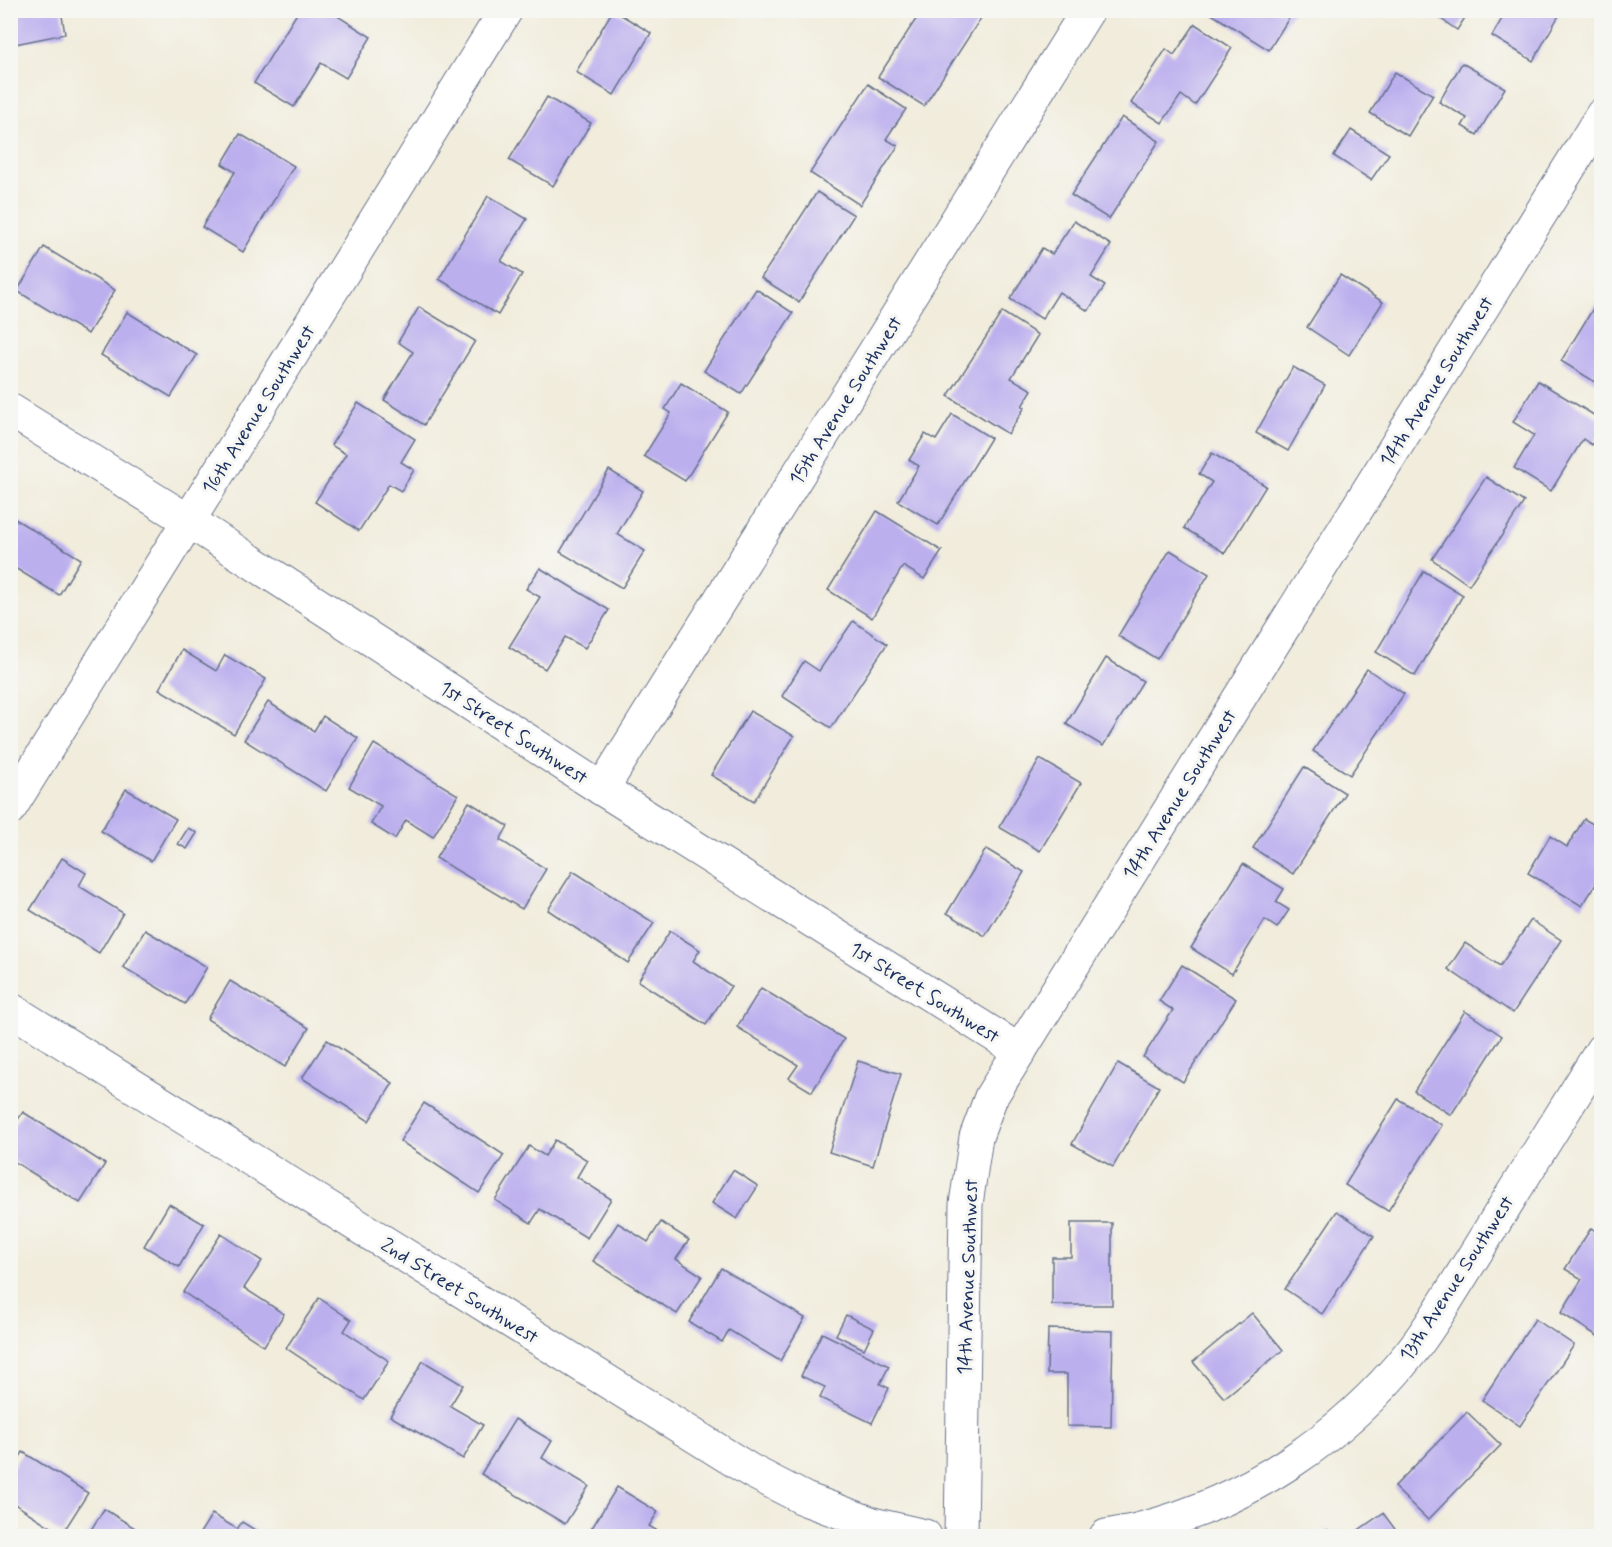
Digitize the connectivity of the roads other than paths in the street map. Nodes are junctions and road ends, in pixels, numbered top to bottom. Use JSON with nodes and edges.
{"nodes":[{"id":1,"x":506,"y":10,"type":"edge"},
{"id":2,"x":1088,"y":10,"type":"edge"},
{"id":3,"x":1602,"y":115,"type":"edge"},
{"id":4,"x":10,"y":410,"type":"edge"},
{"id":5,"x":189,"y":521,"type":"junction"},
{"id":6,"x":602,"y":789,"type":"junction"},
{"id":7,"x":10,"y":808,"type":"edge"},
{"id":8,"x":10,"y":1009,"type":"edge"},
{"id":9,"x":1602,"y":1050,"type":"edge"},
{"id":10,"x":1020,"y":1051,"type":"junction"},
{"id":11,"x":926,"y":1536,"type":"edge"},
{"id":12,"x":961,"y":1536,"type":"edge"},
{"id":13,"x":1106,"y":1536,"type":"edge"}],
"edges":[{"from":1,"to":5,"type":"street","name":"16th Avenue Southwest"},
{"from":2,"to":6,"type":"street","name":"15th Avenue Southwest"},
{"from":3,"to":10,"type":"street","name":"14th Avenue Southwest"},
{"from":4,"to":5,"type":"street","name":"1st Street Southwest"},
{"from":5,"to":6,"type":"street","name":"1st Street Southwest"},
{"from":5,"to":7,"type":"street","name":"16th Avenue Southwest"},
{"from":6,"to":10,"type":"street","name":"1st Street Southwest"},
{"from":8,"to":11,"type":"street","name":"2nd Street Southwest"},
{"from":9,"to":13,"type":"street","name":"13th Avenue Southwest"},
{"from":10,"to":12,"type":"street","name":"14th Avenue Southwest"}]}
